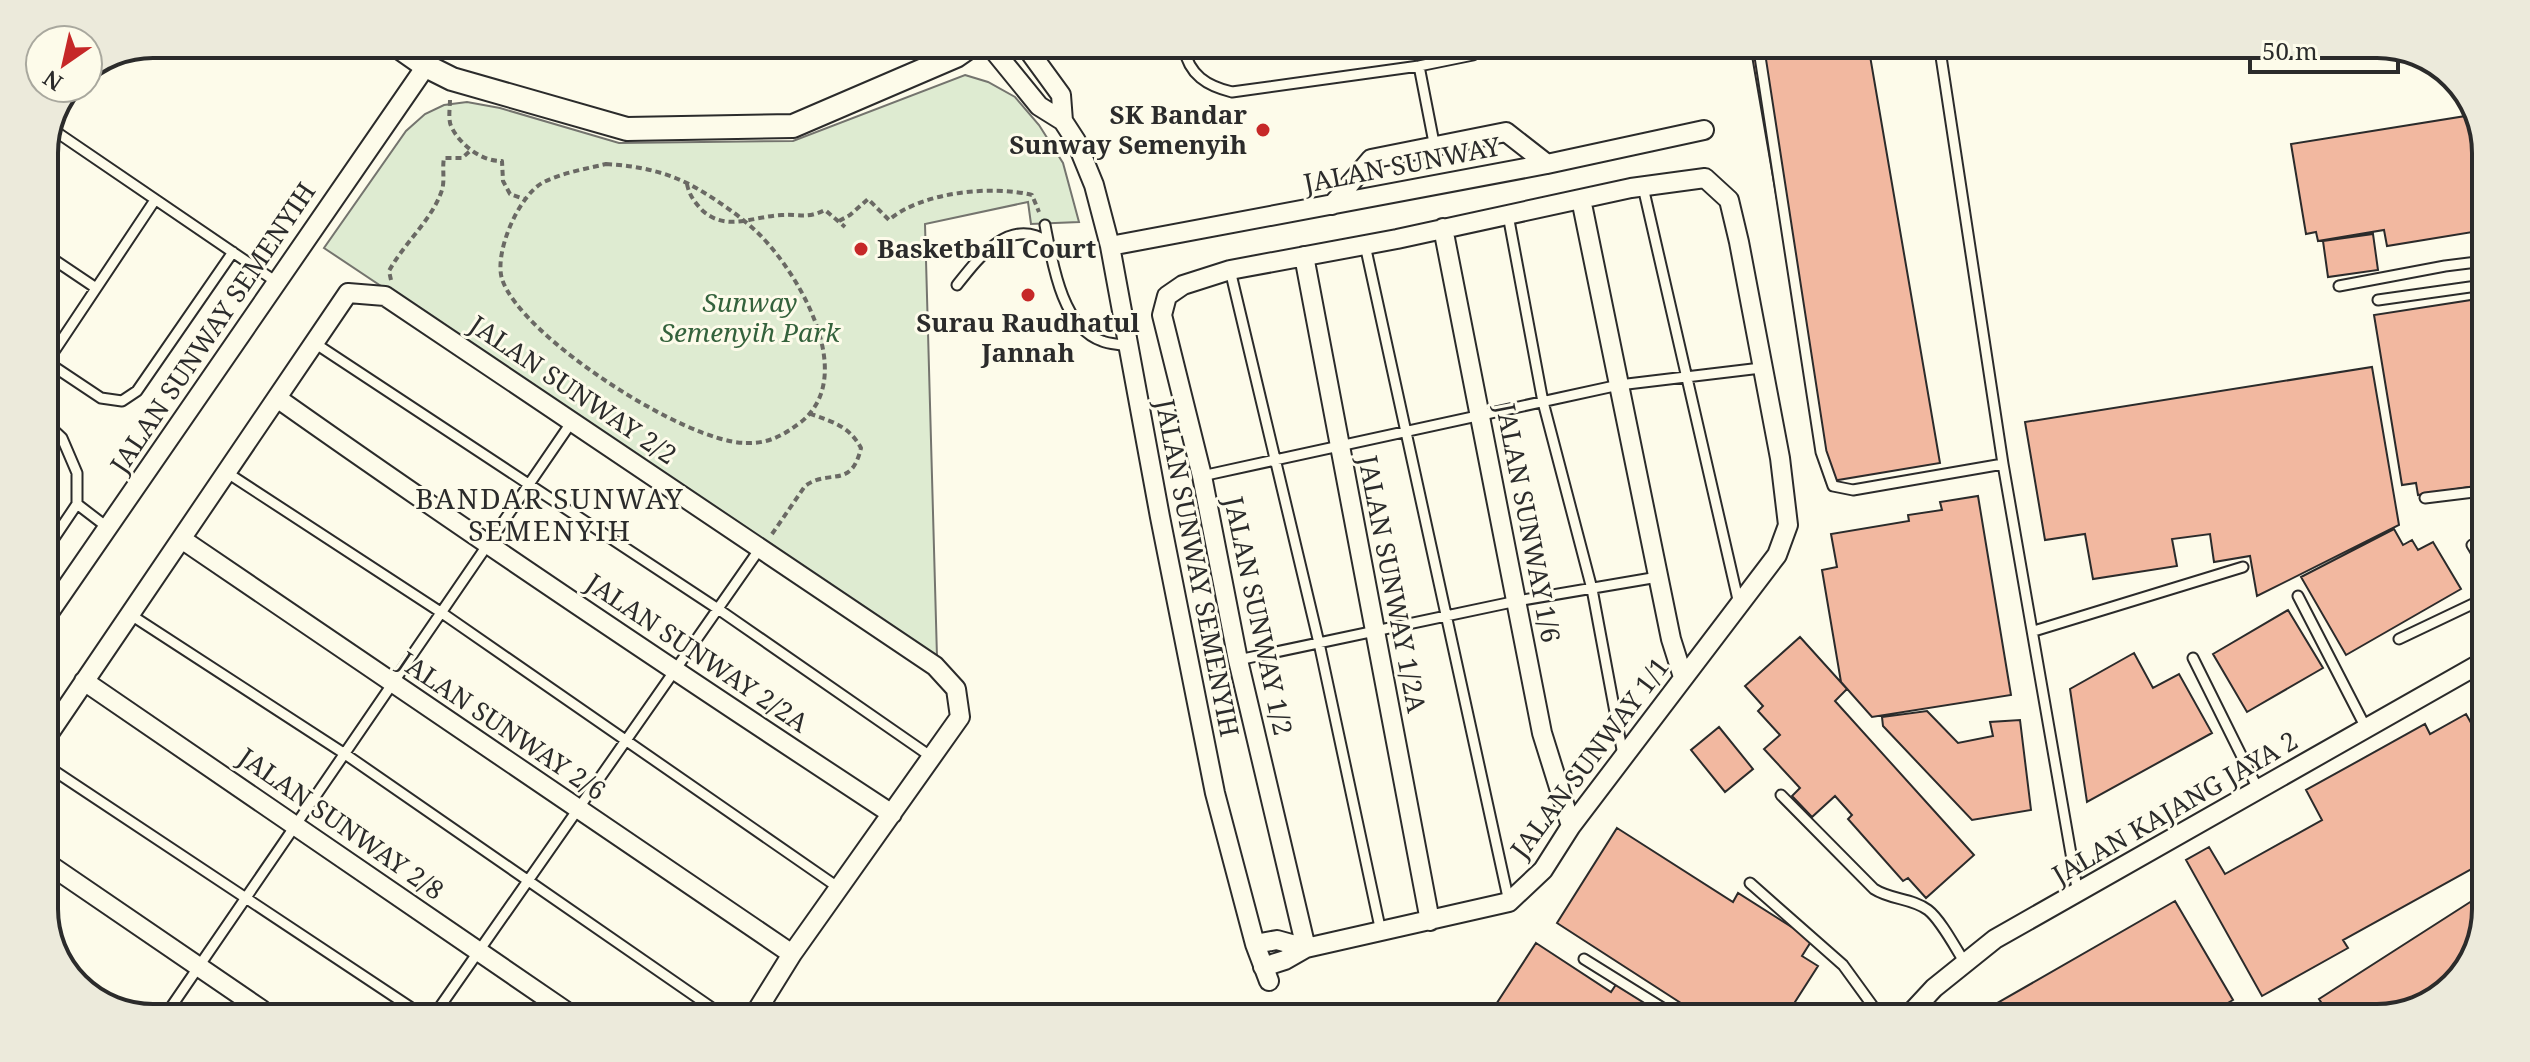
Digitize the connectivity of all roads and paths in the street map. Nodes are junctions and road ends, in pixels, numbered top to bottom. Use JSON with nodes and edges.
{"nodes":[{"id":1,"x":415,"y":58,"type":"edge"},
{"id":2,"x":951,"y":58,"type":"edge"},
{"id":3,"x":1000,"y":58,"type":"edge"},
{"id":4,"x":1034,"y":58,"type":"edge"},
{"id":5,"x":1188,"y":58,"type":"edge"},
{"id":6,"x":1458,"y":58,"type":"edge"},
{"id":7,"x":1760,"y":58,"type":"edge"},
{"id":8,"x":1942,"y":58,"type":"edge"},
{"id":9,"x":426,"y":66,"type":"junction"},
{"id":10,"x":1419,"y":66,"type":"junction"},
{"id":11,"x":452,"y":79,"type":"junction"},
{"id":12,"x":1063,"y":121,"type":"junction"},
{"id":13,"x":1704,"y":130,"type":"dead end"},
{"id":14,"x":60,"y":134,"type":"edge"},
{"id":15,"x":1435,"y":148,"type":"junction"},
{"id":16,"x":471,"y":150,"type":"junction"},
{"id":17,"x":1547,"y":164,"type":"junction"},
{"id":18,"x":687,"y":184,"type":"junction"},
{"id":19,"x":1643,"y":187,"type":"junction"},
{"id":20,"x":524,"y":199,"type":"junction"},
{"id":21,"x":1581,"y":199,"type":"junction"},
{"id":22,"x":155,"y":200,"type":"junction"},
{"id":23,"x":1332,"y":205,"type":"junction"},
{"id":24,"x":1508,"y":215,"type":"junction"},
{"id":25,"x":839,"y":221,"type":"junction"},
{"id":26,"x":744,"y":222,"type":"junction"},
{"id":27,"x":1045,"y":225,"type":"joint"},
{"id":28,"x":845,"y":227,"type":"dead end"},
{"id":29,"x":1443,"y":228,"type":"junction"},
{"id":30,"x":1048,"y":242,"type":"junction"},
{"id":31,"x":1365,"y":245,"type":"junction"},
{"id":32,"x":1110,"y":246,"type":"junction"},
{"id":33,"x":233,"y":252,"type":"junction"},
{"id":34,"x":1304,"y":256,"type":"junction"},
{"id":35,"x":58,"y":262,"type":"edge"},
{"id":36,"x":2472,"y":263,"type":"edge"},
{"id":37,"x":1230,"y":270,"type":"junction"},
{"id":38,"x":275,"y":281,"type":"junction"},
{"id":39,"x":392,"y":284,"type":"dead end"},
{"id":40,"x":957,"y":285,"type":"dead end"},
{"id":41,"x":2339,"y":286,"type":"dead end"},
{"id":42,"x":2472,"y":287,"type":"edge"},
{"id":43,"x":96,"y":288,"type":"junction"},
{"id":44,"x":2378,"y":300,"type":"dead end"},
{"id":45,"x":313,"y":342,"type":"junction"},
{"id":46,"x":58,"y":343,"type":"edge"},
{"id":47,"x":1127,"y":346,"type":"junction"},
{"id":48,"x":1761,"y":368,"type":"junction"},
{"id":49,"x":58,"y":369,"type":"edge"},
{"id":50,"x":1687,"y":378,"type":"junction"},
{"id":51,"x":1619,"y":385,"type":"junction"},
{"id":52,"x":277,"y":398,"type":"junction"},
{"id":53,"x":1543,"y":402,"type":"junction"},
{"id":54,"x":811,"y":414,"type":"junction"},
{"id":55,"x":1480,"y":415,"type":"junction"},
{"id":56,"x":573,"y":420,"type":"junction"},
{"id":57,"x":1406,"y":431,"type":"junction"},
{"id":58,"x":58,"y":434,"type":"edge"},
{"id":59,"x":1340,"y":446,"type":"junction"},
{"id":60,"x":1275,"y":460,"type":"junction"},
{"id":61,"x":2003,"y":464,"type":"junction"},
{"id":62,"x":226,"y":471,"type":"junction"},
{"id":63,"x":1202,"y":476,"type":"junction"},
{"id":64,"x":528,"y":486,"type":"junction"},
{"id":65,"x":2472,"y":492,"type":"edge"},
{"id":66,"x":2425,"y":498,"type":"dead end"},
{"id":67,"x":77,"y":504,"type":"junction"},
{"id":68,"x":107,"y":527,"type":"junction"},
{"id":69,"x":58,"y":532,"type":"edge"},
{"id":70,"x":183,"y":540,"type":"junction"},
{"id":71,"x":765,"y":542,"type":"junction"},
{"id":72,"x":489,"y":544,"type":"junction"},
{"id":73,"x":2243,"y":567,"type":"dead end"},
{"id":74,"x":1658,"y":577,"type":"junction"},
{"id":75,"x":1592,"y":589,"type":"junction"},
{"id":76,"x":2298,"y":596,"type":"dead end"},
{"id":77,"x":58,"y":599,"type":"edge"},
{"id":78,"x":1517,"y":601,"type":"junction"},
{"id":79,"x":1739,"y":604,"type":"junction"},
{"id":80,"x":2472,"y":604,"type":"edge"},
{"id":81,"x":718,"y":609,"type":"junction"},
{"id":82,"x":442,"y":613,"type":"junction"},
{"id":83,"x":131,"y":615,"type":"junction"},
{"id":84,"x":1447,"y":616,"type":"junction"},
{"id":85,"x":1375,"y":631,"type":"junction"},
{"id":86,"x":2034,"y":631,"type":"junction"},
{"id":87,"x":2399,"y":639,"type":"dead end"},
{"id":88,"x":1319,"y":643,"type":"junction"},
{"id":89,"x":2193,"y":658,"type":"dead end"},
{"id":90,"x":1238,"y":660,"type":"junction"},
{"id":91,"x":2472,"y":668,"type":"edge"},
{"id":92,"x":675,"y":671,"type":"junction"},
{"id":93,"x":1683,"y":677,"type":"junction"},
{"id":94,"x":84,"y":681,"type":"junction"},
{"id":95,"x":393,"y":684,"type":"junction"},
{"id":96,"x":58,"y":720,"type":"edge"},
{"id":97,"x":2366,"y":728,"type":"junction"},
{"id":98,"x":626,"y":741,"type":"junction"},
{"id":99,"x":345,"y":754,"type":"junction"},
{"id":100,"x":933,"y":758,"type":"junction"},
{"id":101,"x":1624,"y":758,"type":"junction"},
{"id":102,"x":58,"y":773,"type":"edge"},
{"id":103,"x":2258,"y":789,"type":"junction"},
{"id":104,"x":1781,"y":795,"type":"dead end"},
{"id":105,"x":578,"y":809,"type":"junction"},
{"id":106,"x":892,"y":814,"type":"junction"},
{"id":107,"x":297,"y":824,"type":"junction"},
{"id":108,"x":1571,"y":826,"type":"junction"},
{"id":109,"x":58,"y":871,"type":"edge"},
{"id":110,"x":528,"y":881,"type":"junction"},
{"id":111,"x":1750,"y":883,"type":"dead end"},
{"id":112,"x":839,"y":888,"type":"junction"},
{"id":113,"x":2078,"y":894,"type":"junction"},
{"id":114,"x":247,"y":896,"type":"junction"},
{"id":115,"x":1509,"y":902,"type":"junction"},
{"id":116,"x":1430,"y":921,"type":"junction"},
{"id":117,"x":1381,"y":932,"type":"junction"},
{"id":118,"x":1255,"y":944,"type":"junction"},
{"id":119,"x":1306,"y":948,"type":"junction"},
{"id":120,"x":479,"y":951,"type":"junction"},
{"id":121,"x":792,"y":954,"type":"junction"},
{"id":122,"x":1584,"y":959,"type":"dead end"},
{"id":123,"x":1965,"y":963,"type":"junction"},
{"id":124,"x":198,"y":967,"type":"junction"},
{"id":125,"x":1266,"y":974,"type":"joint"},
{"id":126,"x":173,"y":1004,"type":"edge"},
{"id":127,"x":253,"y":1004,"type":"edge"},
{"id":128,"x":406,"y":1004,"type":"edge"},
{"id":129,"x":442,"y":1004,"type":"edge"},
{"id":130,"x":555,"y":1004,"type":"edge"},
{"id":131,"x":706,"y":1004,"type":"edge"},
{"id":132,"x":761,"y":1004,"type":"edge"},
{"id":133,"x":1656,"y":1004,"type":"edge"},
{"id":134,"x":1871,"y":1004,"type":"edge"},
{"id":135,"x":1919,"y":1004,"type":"edge"}],
"edges":[{"from":1,"to":9,"type":"street"},
{"from":2,"to":11,"type":"street"},
{"from":3,"to":12,"type":"street","name":"JALAN SUNWAY SEMENYIH"},
{"from":4,"to":12,"type":"street","name":"JALAN SUNWAY SEMENYIH"},
{"from":5,"to":10,"type":"lane"},
{"from":6,"to":10,"type":"lane"},
{"from":7,"to":61,"type":"lane"},
{"from":8,"to":61,"type":"lane"},
{"from":9,"to":11,"type":"street"},
{"from":9,"to":38,"type":"street","name":"JALAN SUNWAY SEMENYIH"},
{"from":10,"to":15,"type":"lane"},
{"from":11,"to":16,"type":"path"},
{"from":12,"to":32,"type":"street","name":"JALAN SUNWAY SEMENYIH"},
{"from":13,"to":17,"type":"street","name":"JALAN SUNWAY"},
{"from":14,"to":22,"type":"lane"},
{"from":15,"to":17,"type":"street"},
{"from":15,"to":23,"type":"street"},
{"from":16,"to":20,"type":"path"},
{"from":16,"to":39,"type":"path"},
{"from":17,"to":23,"type":"street","name":"JALAN SUNWAY"},
{"from":18,"to":20,"type":"path"},
{"from":18,"to":26,"type":"path"},
{"from":18,"to":26,"type":"path"},
{"from":19,"to":21,"type":"street"},
{"from":19,"to":48,"type":"street"},
{"from":19,"to":50,"type":"lane"},
{"from":20,"to":54,"type":"path"},
{"from":21,"to":24,"type":"street"},
{"from":21,"to":51,"type":"street"},
{"from":22,"to":33,"type":"lane"},
{"from":22,"to":43,"type":"lane"},
{"from":23,"to":32,"type":"street","name":"JALAN SUNWAY"},
{"from":24,"to":29,"type":"street"},
{"from":24,"to":53,"type":"lane"},
{"from":25,"to":26,"type":"path"},
{"from":25,"to":27,"type":"path"},
{"from":25,"to":28,"type":"path"},
{"from":26,"to":54,"type":"path"},
{"from":27,"to":30,"type":"lane"},
{"from":29,"to":31,"type":"street"},
{"from":29,"to":55,"type":"street","name":"JALAN SUNWAY 1/6"},
{"from":30,"to":40,"type":"lane"},
{"from":30,"to":47,"type":"lane"},
{"from":31,"to":34,"type":"street"},
{"from":31,"to":57,"type":"lane"},
{"from":32,"to":47,"type":"street","name":"JALAN SUNWAY SEMENYIH"},
{"from":33,"to":38,"type":"lane"},
{"from":33,"to":49,"type":"lane"},
{"from":34,"to":37,"type":"street"},
{"from":34,"to":59,"type":"street","name":"JALAN SUNWAY 1/2A"},
{"from":35,"to":43,"type":"lane"},
{"from":36,"to":41,"type":"lane"},
{"from":37,"to":60,"type":"lane"},
{"from":37,"to":63,"type":"street","name":"JALAN SUNWAY 1/2"},
{"from":38,"to":68,"type":"street","name":"JALAN SUNWAY SEMENYIH"},
{"from":42,"to":44,"type":"lane"},
{"from":43,"to":46,"type":"lane"},
{"from":45,"to":52,"type":"street"},
{"from":45,"to":56,"type":"street","name":"JALAN SUNWAY 2/2"},
{"from":45,"to":64,"type":"lane"},
{"from":47,"to":118,"type":"street","name":"JALAN SUNWAY SEMENYIH"},
{"from":48,"to":50,"type":"lane"},
{"from":48,"to":79,"type":"street","name":"JALAN SUNWAY 1/1"},
{"from":50,"to":51,"type":"lane"},
{"from":50,"to":79,"type":"lane"},
{"from":51,"to":53,"type":"lane"},
{"from":51,"to":74,"type":"street"},
{"from":52,"to":62,"type":"street"},
{"from":52,"to":72,"type":"street","name":"JALAN SUNWAY 2/2A"},
{"from":53,"to":55,"type":"lane"},
{"from":53,"to":75,"type":"lane"},
{"from":54,"to":71,"type":"path"},
{"from":55,"to":57,"type":"lane"},
{"from":55,"to":78,"type":"street","name":"JALAN SUNWAY 1/6"},
{"from":56,"to":64,"type":"lane"},
{"from":56,"to":71,"type":"street","name":"JALAN SUNWAY 2/2"},
{"from":57,"to":59,"type":"lane"},
{"from":57,"to":84,"type":"lane"},
{"from":58,"to":67,"type":"lane"},
{"from":59,"to":60,"type":"lane"},
{"from":59,"to":85,"type":"street","name":"JALAN SUNWAY 1/2A"},
{"from":60,"to":63,"type":"lane"},
{"from":60,"to":88,"type":"lane"},
{"from":61,"to":86,"type":"lane"},
{"from":62,"to":70,"type":"street"},
{"from":62,"to":82,"type":"lane"},
{"from":63,"to":90,"type":"street","name":"JALAN SUNWAY 1/2"},
{"from":64,"to":72,"type":"lane"},
{"from":64,"to":81,"type":"lane"},
{"from":65,"to":66,"type":"lane"},
{"from":67,"to":68,"type":"lane"},
{"from":67,"to":69,"type":"lane"},
{"from":68,"to":77,"type":"street","name":"JALAN SUNWAY SEMENYIH"},
{"from":70,"to":83,"type":"street"},
{"from":70,"to":95,"type":"street","name":"JALAN SUNWAY 2/6"},
{"from":71,"to":81,"type":"lane"},
{"from":71,"to":100,"type":"street","name":"JALAN SUNWAY 2/2"},
{"from":72,"to":82,"type":"lane"},
{"from":72,"to":92,"type":"street","name":"JALAN SUNWAY 2/2A"},
{"from":73,"to":86,"type":"lane"},
{"from":74,"to":75,"type":"lane"},
{"from":74,"to":93,"type":"street"},
{"from":75,"to":78,"type":"lane"},
{"from":75,"to":101,"type":"lane"},
{"from":76,"to":97,"type":"lane"},
{"from":78,"to":84,"type":"lane"},
{"from":78,"to":108,"type":"street","name":"JALAN SUNWAY 1/6"},
{"from":79,"to":93,"type":"street","name":"JALAN SUNWAY 1/1"},
{"from":80,"to":87,"type":"lane"},
{"from":81,"to":92,"type":"lane"},
{"from":81,"to":100,"type":"lane"},
{"from":82,"to":95,"type":"lane"},
{"from":82,"to":98,"type":"lane"},
{"from":83,"to":94,"type":"street"},
{"from":83,"to":99,"type":"lane"},
{"from":84,"to":85,"type":"lane"},
{"from":84,"to":115,"type":"lane"},
{"from":85,"to":88,"type":"lane"},
{"from":85,"to":116,"type":"street","name":"JALAN SUNWAY 1/2A"},
{"from":86,"to":113,"type":"lane"},
{"from":88,"to":90,"type":"lane"},
{"from":88,"to":117,"type":"lane"},
{"from":89,"to":103,"type":"lane"},
{"from":90,"to":119,"type":"street","name":"JALAN SUNWAY 1/2"},
{"from":91,"to":97,"type":"street","name":"JALAN KAJANG JAYA 2"},
{"from":92,"to":98,"type":"lane"},
{"from":92,"to":106,"type":"street","name":"JALAN SUNWAY 2/2A"},
{"from":93,"to":101,"type":"street","name":"JALAN SUNWAY 1/1"},
{"from":94,"to":96,"type":"street"},
{"from":94,"to":107,"type":"street","name":"JALAN SUNWAY 2/8"},
{"from":95,"to":99,"type":"lane"},
{"from":95,"to":105,"type":"street","name":"JALAN SUNWAY 2/6"},
{"from":97,"to":103,"type":"street","name":"JALAN KAJANG JAYA 2"},
{"from":98,"to":105,"type":"lane"},
{"from":98,"to":112,"type":"lane"},
{"from":99,"to":107,"type":"lane"},
{"from":99,"to":110,"type":"lane"},
{"from":100,"to":106,"type":"street"},
{"from":101,"to":108,"type":"street","name":"JALAN SUNWAY 1/1"},
{"from":102,"to":114,"type":"lane"},
{"from":103,"to":113,"type":"street","name":"JALAN KAJANG JAYA 2"},
{"from":104,"to":123,"type":"lane"},
{"from":105,"to":110,"type":"lane"},
{"from":105,"to":121,"type":"street","name":"JALAN SUNWAY 2/6"},
{"from":106,"to":112,"type":"street"},
{"from":107,"to":114,"type":"lane"},
{"from":107,"to":120,"type":"street","name":"JALAN SUNWAY 2/8"},
{"from":108,"to":115,"type":"street","name":"JALAN SUNWAY 1/1"},
{"from":109,"to":124,"type":"street"},
{"from":110,"to":120,"type":"lane"},
{"from":110,"to":131,"type":"lane"},
{"from":111,"to":134,"type":"lane"},
{"from":112,"to":121,"type":"street"},
{"from":113,"to":123,"type":"street","name":"JALAN KAJANG JAYA 2"},
{"from":114,"to":124,"type":"lane"},
{"from":114,"to":128,"type":"lane"},
{"from":115,"to":116,"type":"street","name":"JALAN SUNWAY 1/1"},
{"from":116,"to":117,"type":"street","name":"JALAN SUNWAY 1/1"},
{"from":117,"to":119,"type":"street","name":"JALAN SUNWAY 1/1"},
{"from":118,"to":119,"type":"street"},
{"from":118,"to":125,"type":"street","name":"JALAN SUNWAY SEMENYIH"},
{"from":119,"to":125,"type":"street","name":"JALAN SUNWAY 1/1"},
{"from":120,"to":129,"type":"lane"},
{"from":120,"to":130,"type":"street","name":"JALAN SUNWAY 2/8"},
{"from":121,"to":132,"type":"street"},
{"from":122,"to":133,"type":"lane"},
{"from":123,"to":135,"type":"street","name":"JALAN KAJANG JAYA 2"},
{"from":124,"to":126,"type":"lane"},
{"from":124,"to":127,"type":"street"}]}
